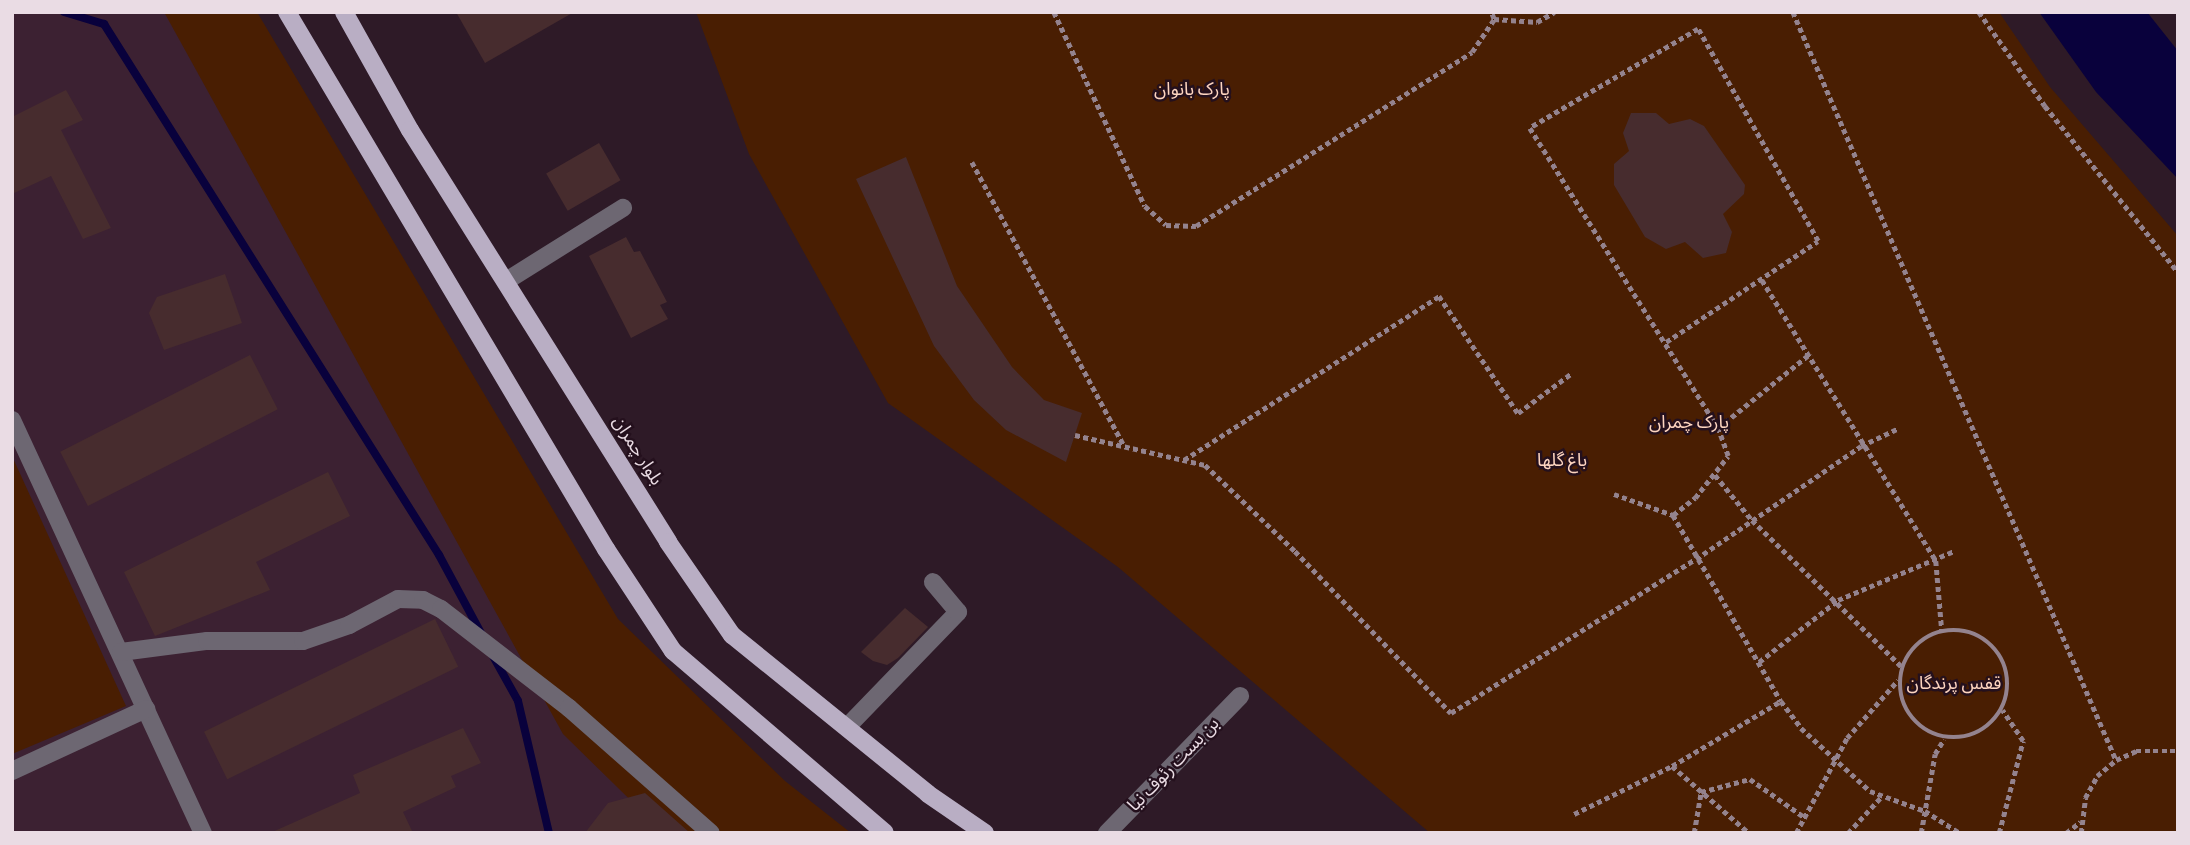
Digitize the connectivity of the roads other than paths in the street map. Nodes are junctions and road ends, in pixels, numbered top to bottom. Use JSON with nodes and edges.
{"nodes":[{"id":1,"x":287,"y":12,"type":"edge"},
{"id":2,"x":344,"y":12,"type":"edge"},
{"id":3,"x":623,"y":208,"type":"dead end"},
{"id":4,"x":506,"y":281,"type":"junction"},
{"id":5,"x":12,"y":420,"type":"edge"},
{"id":6,"x":933,"y":582,"type":"dead end"},
{"id":7,"x":121,"y":652,"type":"junction"},
{"id":8,"x":1240,"y":696,"type":"dead end"},
{"id":9,"x":146,"y":709,"type":"junction"},
{"id":10,"x":847,"y":727,"type":"junction"},
{"id":11,"x":12,"y":771,"type":"edge"},
{"id":12,"x":203,"y":833,"type":"edge"},
{"id":13,"x":712,"y":833,"type":"edge"},
{"id":14,"x":885,"y":833,"type":"edge"},
{"id":15,"x":985,"y":833,"type":"edge"},
{"id":16,"x":1107,"y":833,"type":"edge"}],
"edges":[{"from":1,"to":14,"type":"main road"},
{"from":2,"to":4,"type":"main road","name":"بلوار چمران"},
{"from":3,"to":4,"type":"street"},
{"from":4,"to":10,"type":"main road","name":"بلوار چمران"},
{"from":5,"to":7,"type":"street"},
{"from":6,"to":10,"type":"street"},
{"from":7,"to":9,"type":"street"},
{"from":7,"to":13,"type":"street"},
{"from":8,"to":16,"type":"street","name":"بن بست رئوف نیا"},
{"from":9,"to":11,"type":"street"},
{"from":9,"to":12,"type":"street"},
{"from":10,"to":15,"type":"main road","name":"بلوار چمران"}]}
